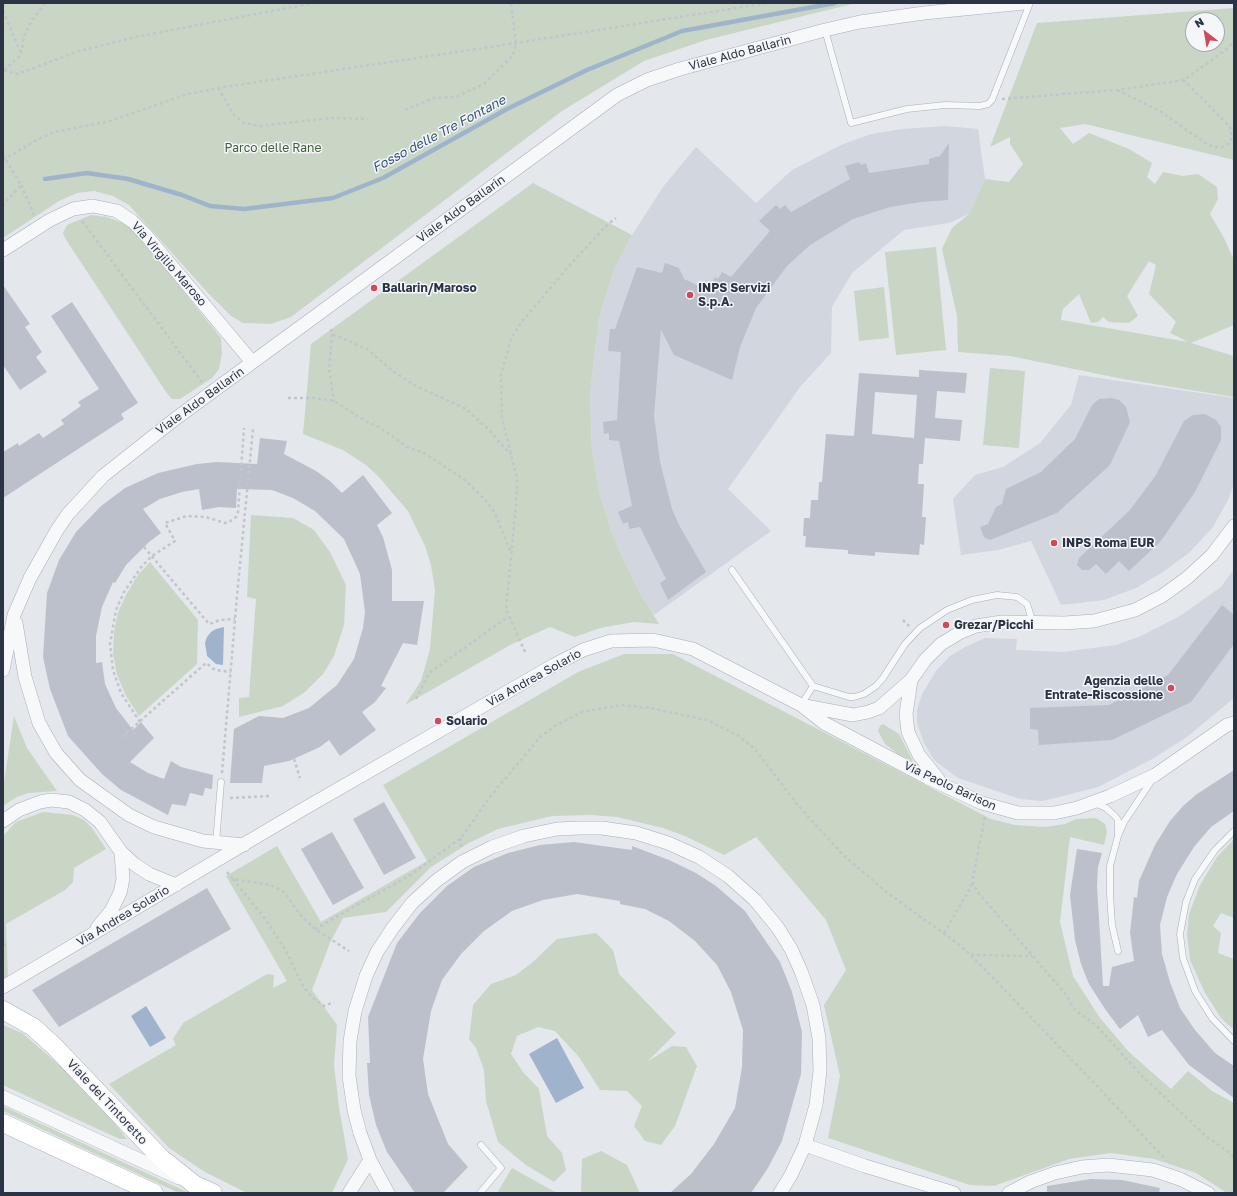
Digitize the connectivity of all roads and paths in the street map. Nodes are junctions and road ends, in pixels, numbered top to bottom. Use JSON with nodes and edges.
{"nodes":[{"id":1,"x":4,"y":3,"type":"edge"},
{"id":2,"x":46,"y":3,"type":"edge"},
{"id":3,"x":314,"y":3,"type":"edge"},
{"id":4,"x":511,"y":3,"type":"edge"},
{"id":5,"x":768,"y":3,"type":"edge"},
{"id":6,"x":1024,"y":3,"type":"edge"},
{"id":7,"x":1030,"y":3,"type":"edge"},
{"id":8,"x":3,"y":7,"type":"edge"},
{"id":9,"x":3,"y":12,"type":"edge"},
{"id":10,"x":825,"y":30,"type":"junction"},
{"id":11,"x":1234,"y":40,"type":"edge"},
{"id":12,"x":516,"y":43,"type":"junction"},
{"id":13,"x":21,"y":55,"type":"junction"},
{"id":14,"x":3,"y":70,"type":"edge"},
{"id":15,"x":1184,"y":80,"type":"junction"},
{"id":16,"x":218,"y":88,"type":"junction"},
{"id":17,"x":1117,"y":90,"type":"junction"},
{"id":18,"x":992,"y":100,"type":"junction"},
{"id":19,"x":405,"y":110,"type":"dead end"},
{"id":20,"x":368,"y":119,"type":"dead end"},
{"id":21,"x":3,"y":155,"type":"edge"},
{"id":22,"x":4,"y":160,"type":"edge"},
{"id":23,"x":20,"y":185,"type":"junction"},
{"id":24,"x":3,"y":205,"type":"edge"},
{"id":25,"x":73,"y":209,"type":"junction"},
{"id":26,"x":616,"y":218,"type":"dead end"},
{"id":27,"x":40,"y":226,"type":"junction"},
{"id":28,"x":3,"y":250,"type":"edge"},
{"id":29,"x":331,"y":329,"type":"dead end"},
{"id":30,"x":332,"y":334,"type":"junction"},
{"id":31,"x":252,"y":362,"type":"junction"},
{"id":32,"x":211,"y":393,"type":"junction"},
{"id":33,"x":288,"y":398,"type":"dead end"},
{"id":34,"x":334,"y":401,"type":"junction"},
{"id":35,"x":244,"y":428,"type":"dead end"},
{"id":36,"x":253,"y":429,"type":"dead end"},
{"id":37,"x":511,"y":456,"type":"junction"},
{"id":38,"x":1234,"y":526,"type":"edge"},
{"id":39,"x":144,"y":547,"type":"dead end"},
{"id":40,"x":511,"y":554,"type":"junction"},
{"id":41,"x":152,"y":556,"type":"junction"},
{"id":42,"x":732,"y":570,"type":"dead end"},
{"id":43,"x":14,"y":615,"type":"junction"},
{"id":44,"x":508,"y":617,"type":"junction"},
{"id":45,"x":235,"y":619,"type":"junction"},
{"id":46,"x":903,"y":620,"type":"dead end"},
{"id":47,"x":1033,"y":623,"type":"junction"},
{"id":48,"x":909,"y":626,"type":"dead end"},
{"id":49,"x":525,"y":652,"type":"dead end"},
{"id":50,"x":3,"y":670,"type":"edge"},
{"id":51,"x":231,"y":672,"type":"junction"},
{"id":52,"x":911,"y":680,"type":"junction"},
{"id":53,"x":813,"y":686,"type":"junction"},
{"id":54,"x":416,"y":699,"type":"dead end"},
{"id":55,"x":801,"y":705,"type":"junction"},
{"id":56,"x":140,"y":722,"type":"junction"},
{"id":57,"x":1232,"y":722,"type":"edge"},
{"id":58,"x":122,"y":737,"type":"dead end"},
{"id":59,"x":294,"y":759,"type":"dead end"},
{"id":60,"x":1155,"y":775,"type":"junction"},
{"id":61,"x":300,"y":778,"type":"dead end"},
{"id":62,"x":221,"y":782,"type":"joint"},
{"id":63,"x":946,"y":786,"type":"junction"},
{"id":64,"x":271,"y":796,"type":"dead end"},
{"id":65,"x":1094,"y":802,"type":"junction"},
{"id":66,"x":228,"y":805,"type":"dead end"},
{"id":67,"x":988,"y":805,"type":"junction"},
{"id":68,"x":3,"y":821,"type":"edge"},
{"id":69,"x":1234,"y":831,"type":"edge"},
{"id":70,"x":1118,"y":836,"type":"junction"},
{"id":71,"x":216,"y":843,"type":"junction"},
{"id":72,"x":244,"y":845,"type":"junction"},
{"id":73,"x":121,"y":852,"type":"junction"},
{"id":74,"x":227,"y":872,"type":"dead end"},
{"id":75,"x":233,"y":879,"type":"junction"},
{"id":76,"x":973,"y":883,"type":"junction"},
{"id":77,"x":176,"y":885,"type":"junction"},
{"id":78,"x":315,"y":929,"type":"junction"},
{"id":79,"x":944,"y":933,"type":"junction"},
{"id":80,"x":90,"y":937,"type":"junction"},
{"id":81,"x":3,"y":944,"type":"edge"},
{"id":82,"x":7,"y":945,"type":"dead end"},
{"id":83,"x":349,"y":951,"type":"dead end"},
{"id":84,"x":1118,"y":951,"type":"dead end"},
{"id":85,"x":971,"y":955,"type":"junction"},
{"id":86,"x":1032,"y":956,"type":"junction"},
{"id":87,"x":3,"y":987,"type":"edge"},
{"id":88,"x":334,"y":1002,"type":"dead end"},
{"id":89,"x":3,"y":1010,"type":"edge"},
{"id":90,"x":1234,"y":1041,"type":"edge"},
{"id":91,"x":3,"y":1097,"type":"edge"},
{"id":92,"x":3,"y":1123,"type":"edge"},
{"id":93,"x":481,"y":1145,"type":"dead end"},
{"id":94,"x":805,"y":1145,"type":"junction"},
{"id":95,"x":1234,"y":1156,"type":"edge"},
{"id":96,"x":370,"y":1160,"type":"junction"},
{"id":97,"x":1170,"y":1176,"type":"junction"},
{"id":98,"x":195,"y":1185,"type":"junction"},
{"id":99,"x":154,"y":1193,"type":"edge"},
{"id":100,"x":213,"y":1193,"type":"edge"},
{"id":101,"x":349,"y":1193,"type":"edge"},
{"id":102,"x":388,"y":1193,"type":"edge"},
{"id":103,"x":480,"y":1193,"type":"edge"},
{"id":104,"x":780,"y":1193,"type":"edge"},
{"id":105,"x":954,"y":1193,"type":"edge"},
{"id":106,"x":1009,"y":1193,"type":"edge"},
{"id":107,"x":1208,"y":1193,"type":"edge"}],
"edges":[{"from":1,"to":8,"type":"path"},
{"from":2,"to":13,"type":"path"},
{"from":3,"to":14,"type":"path"},
{"from":4,"to":12,"type":"path"},
{"from":5,"to":12,"type":"path"},
{"from":6,"to":10,"type":"street","name":"Viale Aldo Ballarin"},
{"from":7,"to":18,"type":"lane"},
{"from":9,"to":13,"type":"path"},
{"from":10,"to":18,"type":"lane"},
{"from":10,"to":31,"type":"street","name":"Viale Aldo Ballarin"},
{"from":11,"to":15,"type":"path"},
{"from":12,"to":16,"type":"path"},
{"from":12,"to":19,"type":"path"},
{"from":13,"to":14,"type":"path"},
{"from":15,"to":17,"type":"path"},
{"from":15,"to":17,"type":"path"},
{"from":16,"to":20,"type":"path"},
{"from":16,"to":22,"type":"path"},
{"from":17,"to":18,"type":"path"},
{"from":21,"to":22,"type":"path"},
{"from":22,"to":23,"type":"path"},
{"from":23,"to":24,"type":"path"},
{"from":23,"to":27,"type":"path"},
{"from":25,"to":27,"type":"street","name":"Via Virgilio Maroso"},
{"from":25,"to":31,"type":"street","name":"Via Virgilio Maroso"},
{"from":25,"to":32,"type":"path"},
{"from":26,"to":37,"type":"path"},
{"from":27,"to":28,"type":"street","name":"Via Virgilio Maroso"},
{"from":29,"to":30,"type":"path"},
{"from":30,"to":34,"type":"path"},
{"from":30,"to":37,"type":"path"},
{"from":31,"to":32,"type":"street","name":"Viale Aldo Ballarin"},
{"from":32,"to":43,"type":"street","name":"Viale Aldo Ballarin"},
{"from":33,"to":34,"type":"path"},
{"from":34,"to":40,"type":"path"},
{"from":35,"to":41,"type":"path"},
{"from":36,"to":45,"type":"path"},
{"from":37,"to":40,"type":"path"},
{"from":38,"to":47,"type":"street"},
{"from":39,"to":41,"type":"path"},
{"from":40,"to":44,"type":"path"},
{"from":41,"to":45,"type":"path"},
{"from":41,"to":56,"type":"path"},
{"from":42,"to":53,"type":"lane"},
{"from":43,"to":50,"type":"street","name":"Viale Aldo Ballarin"},
{"from":43,"to":71,"type":"street"},
{"from":44,"to":49,"type":"path"},
{"from":44,"to":54,"type":"path"},
{"from":45,"to":51,"type":"path"},
{"from":46,"to":48,"type":"path"},
{"from":47,"to":52,"type":"street"},
{"from":47,"to":53,"type":"lane"},
{"from":51,"to":56,"type":"path"},
{"from":51,"to":62,"type":"path"},
{"from":52,"to":55,"type":"street"},
{"from":52,"to":63,"type":"street"},
{"from":53,"to":55,"type":"lane"},
{"from":55,"to":63,"type":"street","name":"Via Paolo Barison"},
{"from":55,"to":72,"type":"street","name":"Via Andrea Solario"},
{"from":56,"to":58,"type":"path"},
{"from":57,"to":60,"type":"street","name":"Via Paolo Barison"},
{"from":59,"to":61,"type":"path"},
{"from":60,"to":65,"type":"street","name":"Via Paolo Barison"},
{"from":60,"to":70,"type":"lane"},
{"from":62,"to":71,"type":"lane"},
{"from":63,"to":67,"type":"street","name":"Via Paolo Barison"},
{"from":64,"to":66,"type":"path"},
{"from":65,"to":67,"type":"street","name":"Via Paolo Barison"},
{"from":65,"to":70,"type":"lane"},
{"from":67,"to":76,"type":"path"},
{"from":68,"to":73,"type":"street"},
{"from":69,"to":90,"type":"lane"},
{"from":70,"to":84,"type":"lane"},
{"from":71,"to":72,"type":"street"},
{"from":72,"to":77,"type":"street","name":"Via Andrea Solario"},
{"from":73,"to":77,"type":"street"},
{"from":73,"to":80,"type":"street"},
{"from":74,"to":75,"type":"path"},
{"from":75,"to":78,"type":"path"},
{"from":75,"to":88,"type":"path"},
{"from":76,"to":79,"type":"path"},
{"from":76,"to":86,"type":"path"},
{"from":77,"to":80,"type":"street","name":"Via Andrea Solario"},
{"from":78,"to":79,"type":"path"},
{"from":78,"to":83,"type":"path"},
{"from":79,"to":85,"type":"path"},
{"from":80,"to":87,"type":"street","name":"Via Andrea Solario"},
{"from":81,"to":82,"type":"path"},
{"from":85,"to":86,"type":"path"},
{"from":85,"to":97,"type":"path"},
{"from":86,"to":95,"type":"path"},
{"from":89,"to":98,"type":"main road","name":"Viale del Tintoretto"},
{"from":91,"to":98,"type":"street"},
{"from":92,"to":99,"type":"main road"},
{"from":93,"to":103,"type":"lane"},
{"from":94,"to":96,"type":"street"},
{"from":94,"to":104,"type":"street"},
{"from":94,"to":105,"type":"street"},
{"from":96,"to":101,"type":"street"},
{"from":96,"to":102,"type":"street"},
{"from":97,"to":106,"type":"street"},
{"from":97,"to":107,"type":"street"},
{"from":98,"to":100,"type":"main road","name":"Viale del Tintoretto"}]}
